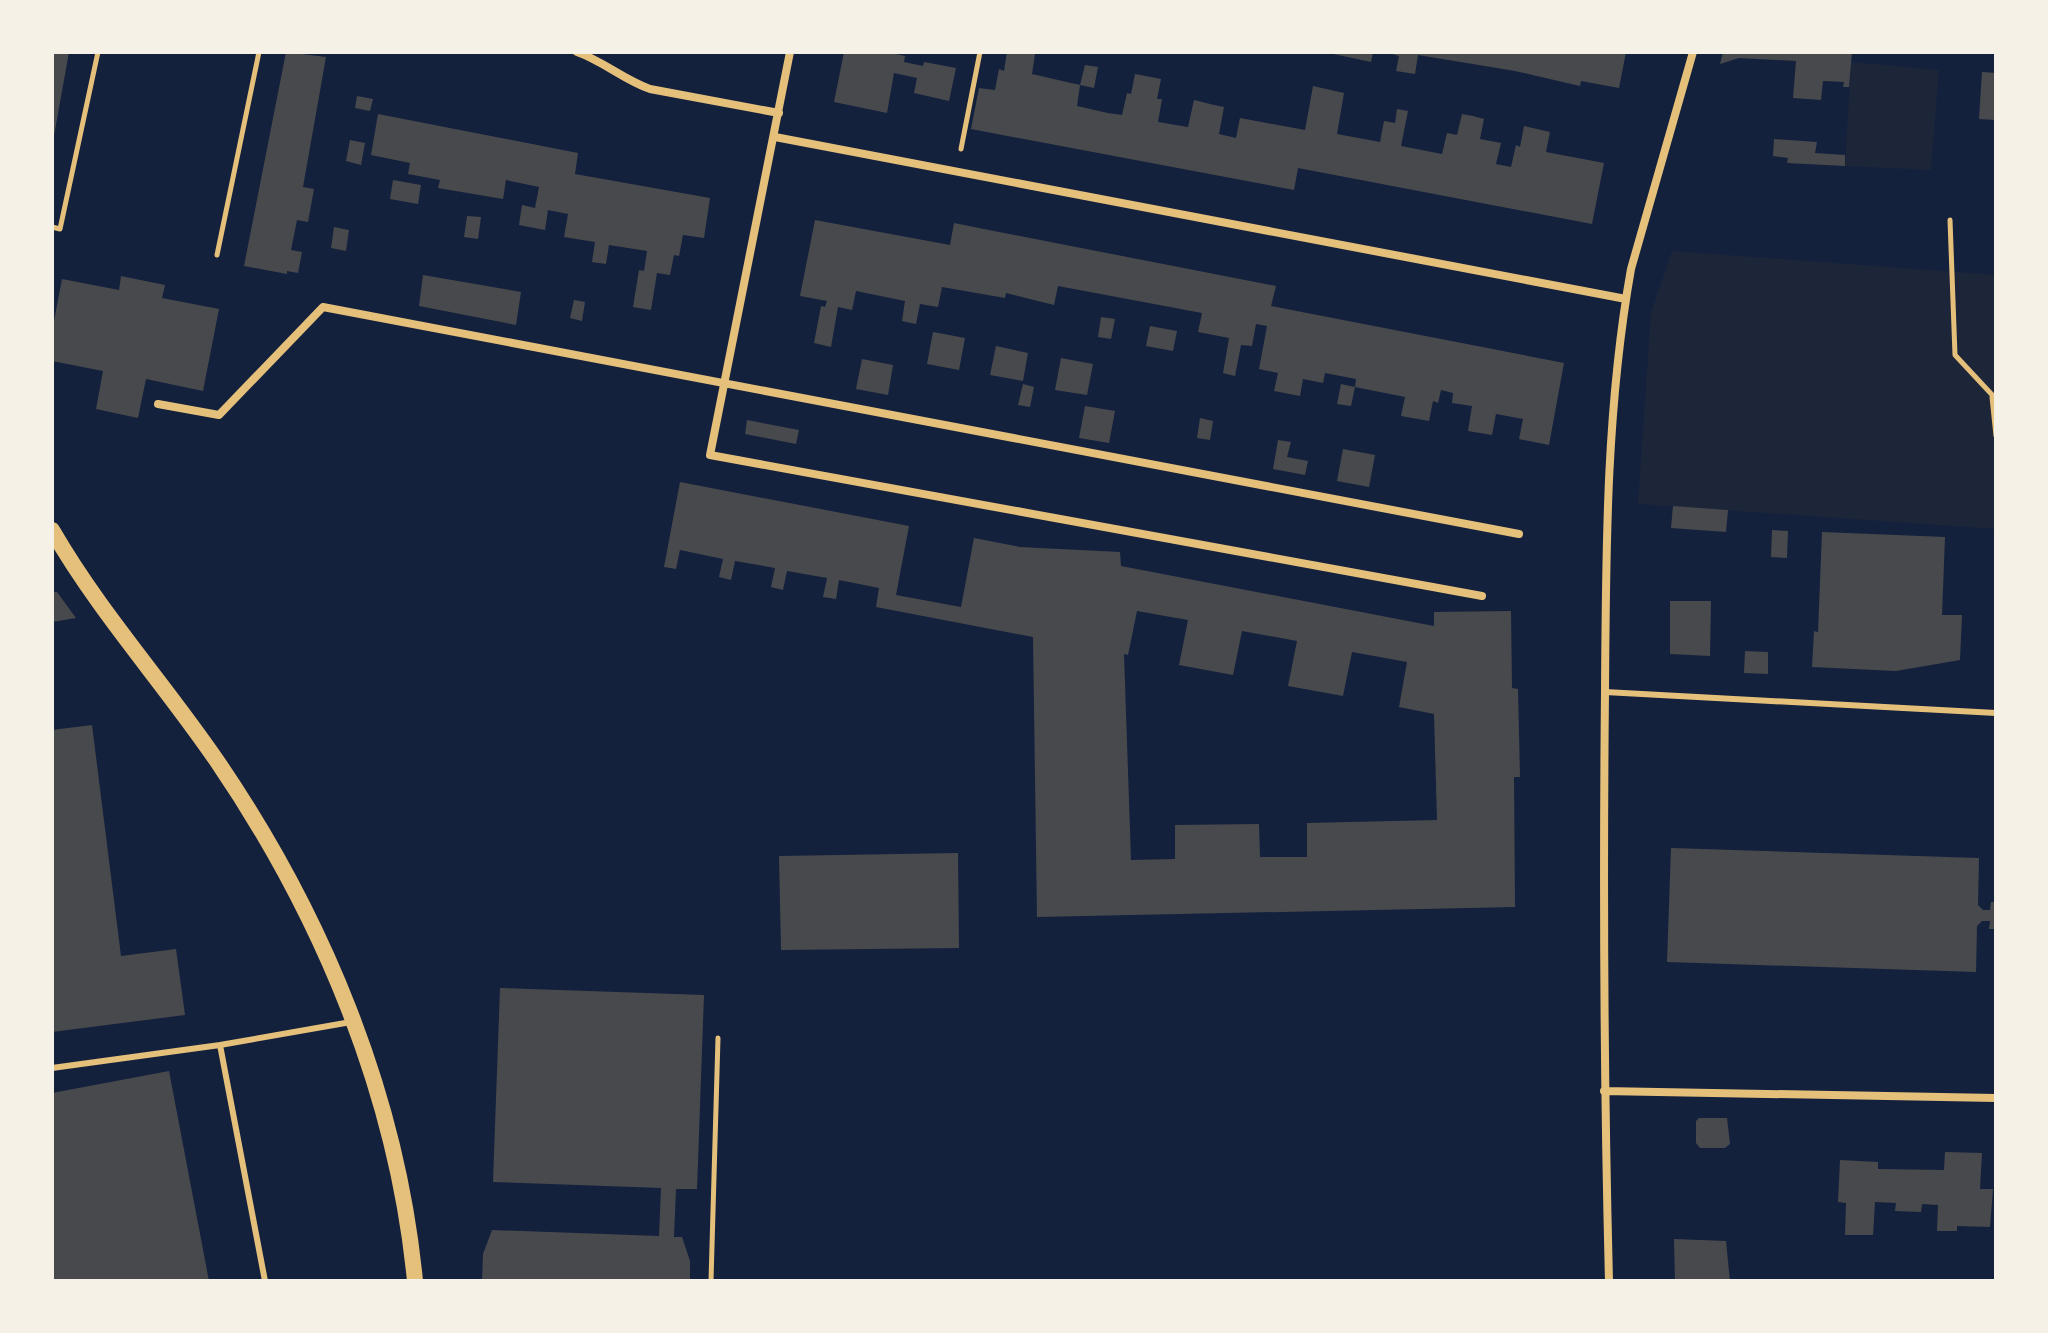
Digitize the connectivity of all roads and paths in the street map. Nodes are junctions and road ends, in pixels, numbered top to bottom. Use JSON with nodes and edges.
{"nodes":[{"id":1,"x":98,"y":52,"type":"edge"},
{"id":2,"x":259,"y":52,"type":"edge"},
{"id":3,"x":577,"y":52,"type":"edge"},
{"id":4,"x":790,"y":52,"type":"edge"},
{"id":5,"x":980,"y":52,"type":"edge"},
{"id":6,"x":1693,"y":52,"type":"edge"},
{"id":7,"x":779,"y":113,"type":"junction"},
{"id":8,"x":775,"y":137,"type":"junction"},
{"id":9,"x":957,"y":172,"type":"junction"},
{"id":10,"x":1950,"y":220,"type":"dead end"},
{"id":11,"x":52,"y":227,"type":"edge"},
{"id":12,"x":217,"y":255,"type":"dead end"},
{"id":13,"x":1626,"y":299,"type":"junction"},
{"id":14,"x":724,"y":385,"type":"junction"},
{"id":15,"x":1995,"y":397,"type":"edge"},
{"id":16,"x":158,"y":404,"type":"dead end"},
{"id":17,"x":1996,"y":436,"type":"edge"},
{"id":18,"x":52,"y":530,"type":"edge"},
{"id":19,"x":1519,"y":534,"type":"dead end"},
{"id":20,"x":1482,"y":596,"type":"dead end"},
{"id":21,"x":1605,"y":692,"type":"junction"},
{"id":22,"x":1996,"y":713,"type":"edge"},
{"id":23,"x":354,"y":1022,"type":"junction"},
{"id":24,"x":718,"y":1038,"type":"dead end"},
{"id":25,"x":220,"y":1045,"type":"junction"},
{"id":26,"x":52,"y":1068,"type":"edge"},
{"id":27,"x":1604,"y":1091,"type":"junction"},
{"id":28,"x":1996,"y":1098,"type":"edge"},
{"id":29,"x":265,"y":1281,"type":"edge"},
{"id":30,"x":415,"y":1281,"type":"edge"},
{"id":31,"x":711,"y":1281,"type":"edge"},
{"id":32,"x":1609,"y":1281,"type":"edge"}],
"edges":[{"from":1,"to":11,"type":"path"},
{"from":2,"to":12,"type":"path"},
{"from":3,"to":7,"type":"street"},
{"from":4,"to":7,"type":"street"},
{"from":5,"to":9,"type":"path"},
{"from":6,"to":13,"type":"street"},
{"from":7,"to":8,"type":"street"},
{"from":8,"to":9,"type":"street"},
{"from":8,"to":14,"type":"street"},
{"from":9,"to":13,"type":"street"},
{"from":10,"to":15,"type":"path"},
{"from":13,"to":21,"type":"street"},
{"from":14,"to":16,"type":"street"},
{"from":14,"to":19,"type":"street"},
{"from":14,"to":20,"type":"street"},
{"from":15,"to":17,"type":"path"},
{"from":18,"to":23,"type":"main road"},
{"from":21,"to":22,"type":"lane"},
{"from":21,"to":27,"type":"street"},
{"from":23,"to":25,"type":"lane"},
{"from":23,"to":30,"type":"main road"},
{"from":24,"to":31,"type":"path"},
{"from":25,"to":26,"type":"lane"},
{"from":25,"to":29,"type":"lane"},
{"from":27,"to":28,"type":"street"},
{"from":27,"to":32,"type":"street"}]}
